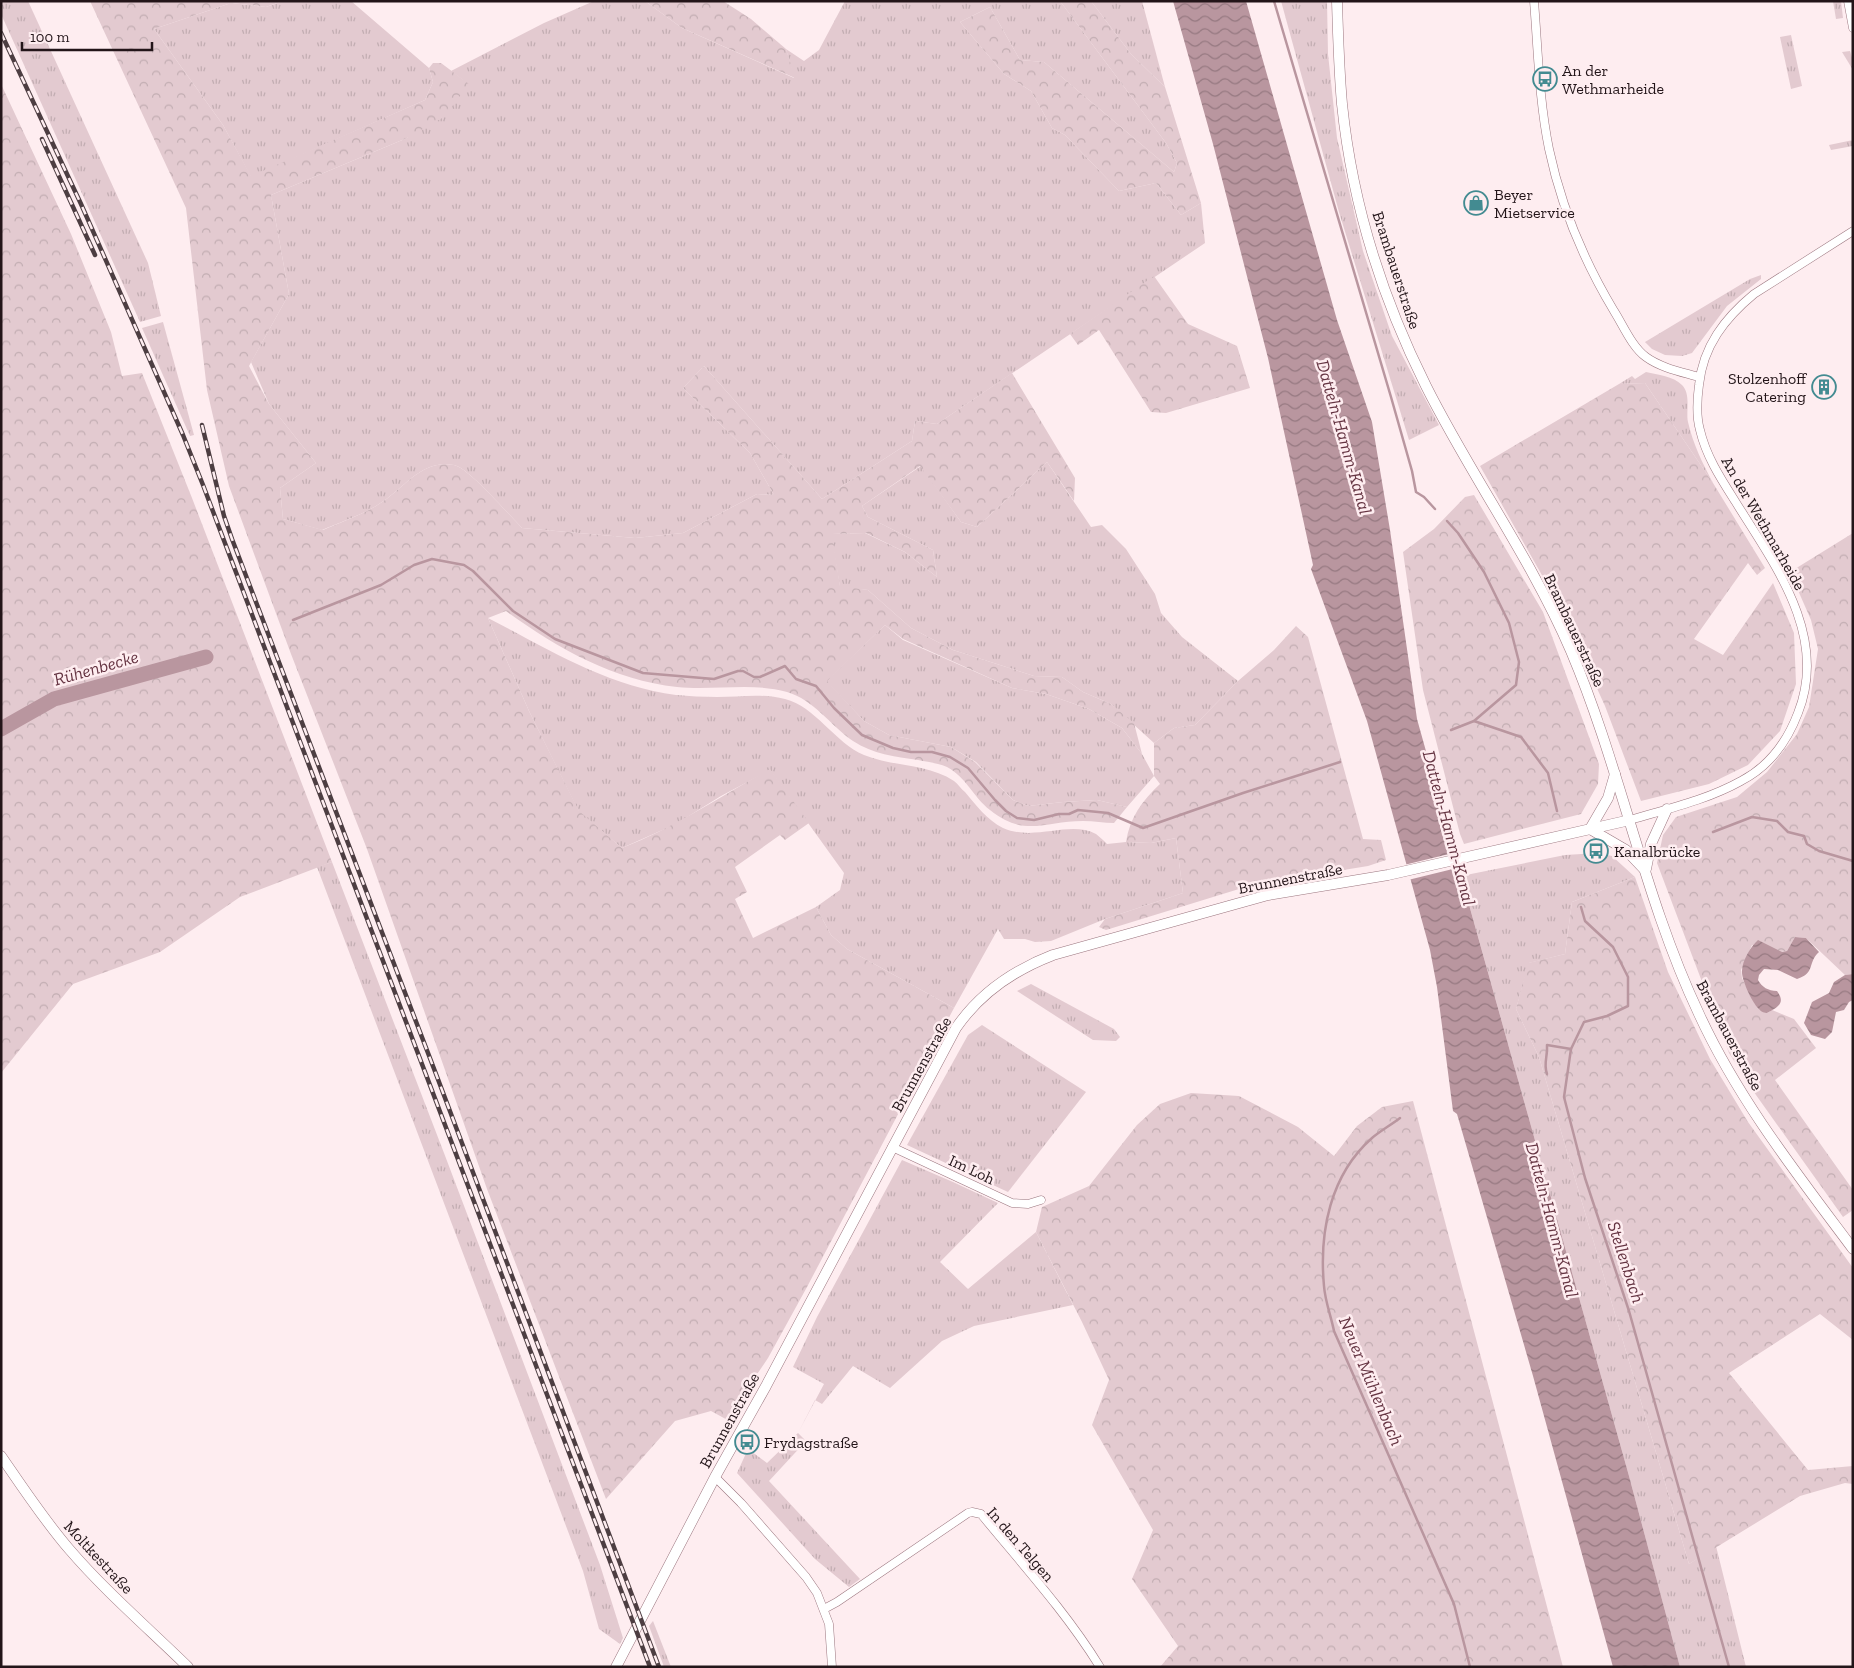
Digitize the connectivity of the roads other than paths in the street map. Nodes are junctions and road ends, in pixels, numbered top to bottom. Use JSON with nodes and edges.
{"nodes":[{"id":1,"x":1337,"y":1,"type":"edge"},
{"id":2,"x":1534,"y":1,"type":"edge"},
{"id":3,"x":1848,"y":1,"type":"edge"},
{"id":4,"x":1853,"y":28,"type":"edge"},
{"id":5,"x":1853,"y":231,"type":"edge"},
{"id":6,"x":1700,"y":377,"type":"junction"},
{"id":7,"x":1615,"y":772,"type":"junction"},
{"id":8,"x":1667,"y":809,"type":"junction"},
{"id":9,"x":1630,"y":820,"type":"junction"},
{"id":10,"x":1590,"y":829,"type":"junction"},
{"id":11,"x":1646,"y":870,"type":"junction"},
{"id":12,"x":892,"y":1147,"type":"junction"},
{"id":13,"x":1041,"y":1200,"type":"dead end"},
{"id":14,"x":1853,"y":1249,"type":"edge"},
{"id":15,"x":1,"y":1456,"type":"edge"},
{"id":16,"x":715,"y":1477,"type":"junction"},
{"id":17,"x":824,"y":1609,"type":"junction"},
{"id":18,"x":188,"y":1667,"type":"edge"},
{"id":19,"x":616,"y":1667,"type":"edge"},
{"id":20,"x":832,"y":1667,"type":"edge"},
{"id":21,"x":1100,"y":1667,"type":"edge"}],
"edges":[{"from":1,"to":7,"type":"street","name":"Brambauerstraße"},
{"from":2,"to":6,"type":"street"},
{"from":3,"to":4,"type":"street"},
{"from":5,"to":6,"type":"street","name":"An der Wethmarheide"},
{"from":6,"to":8,"type":"street","name":"An der Wethmarheide"},
{"from":7,"to":9,"type":"street","name":"Brambauerstraße"},
{"from":7,"to":10,"type":"street"},
{"from":8,"to":9,"type":"street","name":"An der Wethmarheide"},
{"from":8,"to":11,"type":"street"},
{"from":9,"to":10,"type":"street","name":"Brunnenstraße"},
{"from":9,"to":11,"type":"street","name":"Brambauerstraße"},
{"from":10,"to":11,"type":"street"},
{"from":10,"to":12,"type":"street","name":"Brunnenstraße"},
{"from":11,"to":14,"type":"street","name":"Brambauerstraße"},
{"from":12,"to":13,"type":"street","name":"Im Loh"},
{"from":12,"to":16,"type":"street","name":"Brunnenstraße"},
{"from":15,"to":18,"type":"street","name":"Moltkestraße"},
{"from":16,"to":17,"type":"street"},
{"from":16,"to":19,"type":"street","name":"Brunnenstraße"},
{"from":17,"to":20,"type":"street"},
{"from":17,"to":21,"type":"street","name":"In den Telgen"}]}
